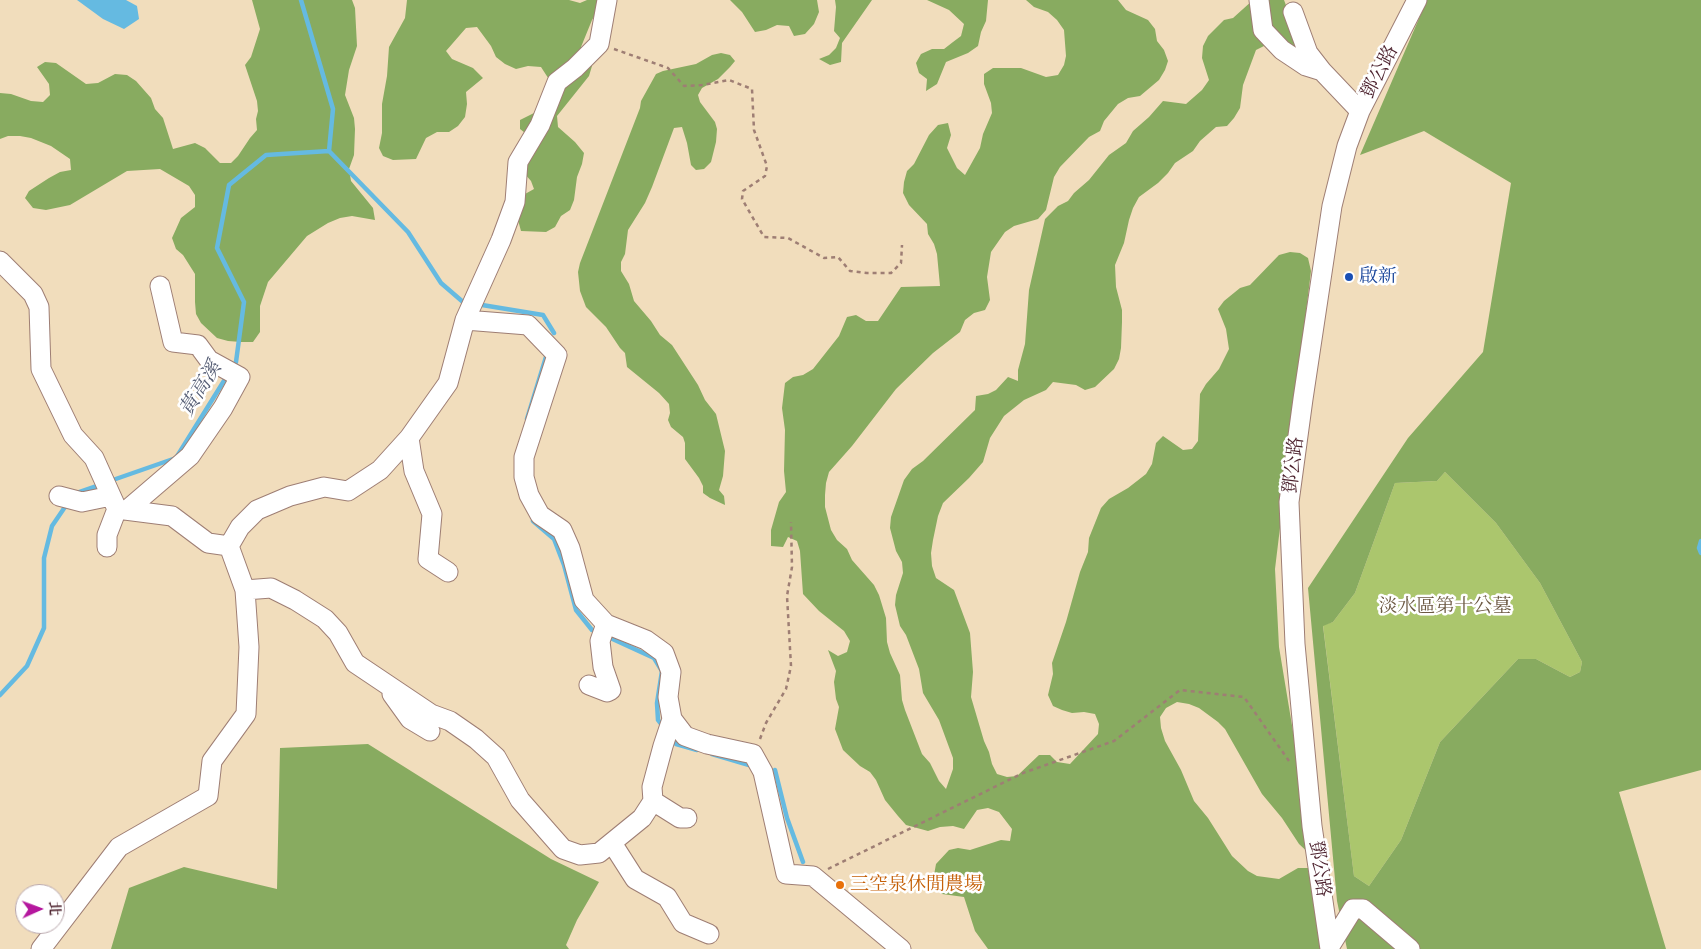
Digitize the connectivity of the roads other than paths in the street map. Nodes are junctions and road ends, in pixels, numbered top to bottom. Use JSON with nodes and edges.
{"nodes":[{"id":1,"x":607,"y":0,"type":"edge"},
{"id":2,"x":1259,"y":0,"type":"edge"},
{"id":3,"x":1417,"y":0,"type":"edge"},
{"id":4,"x":1293,"y":12,"type":"dead end"},
{"id":5,"x":1322,"y":71,"type":"junction"},
{"id":6,"x":1360,"y":111,"type":"junction"},
{"id":7,"x":0,"y":262,"type":"edge"},
{"id":8,"x":160,"y":286,"type":"dead end"},
{"id":9,"x":464,"y":320,"type":"junction"},
{"id":10,"x":409,"y":438,"type":"junction"},
{"id":11,"x":59,"y":496,"type":"dead end"},
{"id":12,"x":118,"y":505,"type":"junction"},
{"id":13,"x":229,"y":546,"type":"junction"},
{"id":14,"x":107,"y":548,"type":"dead end"},
{"id":15,"x":448,"y":572,"type":"dead end"},
{"id":16,"x":245,"y":590,"type":"junction"},
{"id":17,"x":606,"y":624,"type":"junction"},
{"id":18,"x":382,"y":681,"type":"junction"},
{"id":19,"x":589,"y":685,"type":"dead end"},
{"id":20,"x":672,"y":719,"type":"junction"},
{"id":21,"x":430,"y":731,"type":"dead end"},
{"id":22,"x":653,"y":801,"type":"junction"},
{"id":23,"x":687,"y":818,"type":"dead end"},
{"id":24,"x":612,"y":842,"type":"junction"},
{"id":25,"x":709,"y":934,"type":"dead end"},
{"id":26,"x":1330,"y":947,"type":"edge"},
{"id":27,"x":41,"y":949,"type":"edge"},
{"id":28,"x":901,"y":949,"type":"edge"},
{"id":29,"x":1410,"y":949,"type":"edge"}],
"edges":[{"from":1,"to":9,"type":"street"},
{"from":2,"to":5,"type":"street"},
{"from":3,"to":6,"type":"street","name":"鄧公路"},
{"from":4,"to":5,"type":"street"},
{"from":5,"to":6,"type":"street"},
{"from":6,"to":26,"type":"street","name":"鄧公路"},
{"from":7,"to":12,"type":"street"},
{"from":8,"to":12,"type":"street"},
{"from":9,"to":10,"type":"street"},
{"from":9,"to":17,"type":"street"},
{"from":10,"to":13,"type":"street"},
{"from":10,"to":15,"type":"street"},
{"from":11,"to":12,"type":"street"},
{"from":12,"to":13,"type":"street"},
{"from":12,"to":14,"type":"street"},
{"from":13,"to":16,"type":"street"},
{"from":16,"to":18,"type":"street"},
{"from":16,"to":27,"type":"street"},
{"from":17,"to":19,"type":"street"},
{"from":17,"to":20,"type":"street"},
{"from":18,"to":21,"type":"street"},
{"from":18,"to":24,"type":"street"},
{"from":20,"to":22,"type":"street"},
{"from":20,"to":28,"type":"street"},
{"from":22,"to":23,"type":"street"},
{"from":22,"to":24,"type":"street"},
{"from":24,"to":25,"type":"street"},
{"from":26,"to":29,"type":"street"}]}
